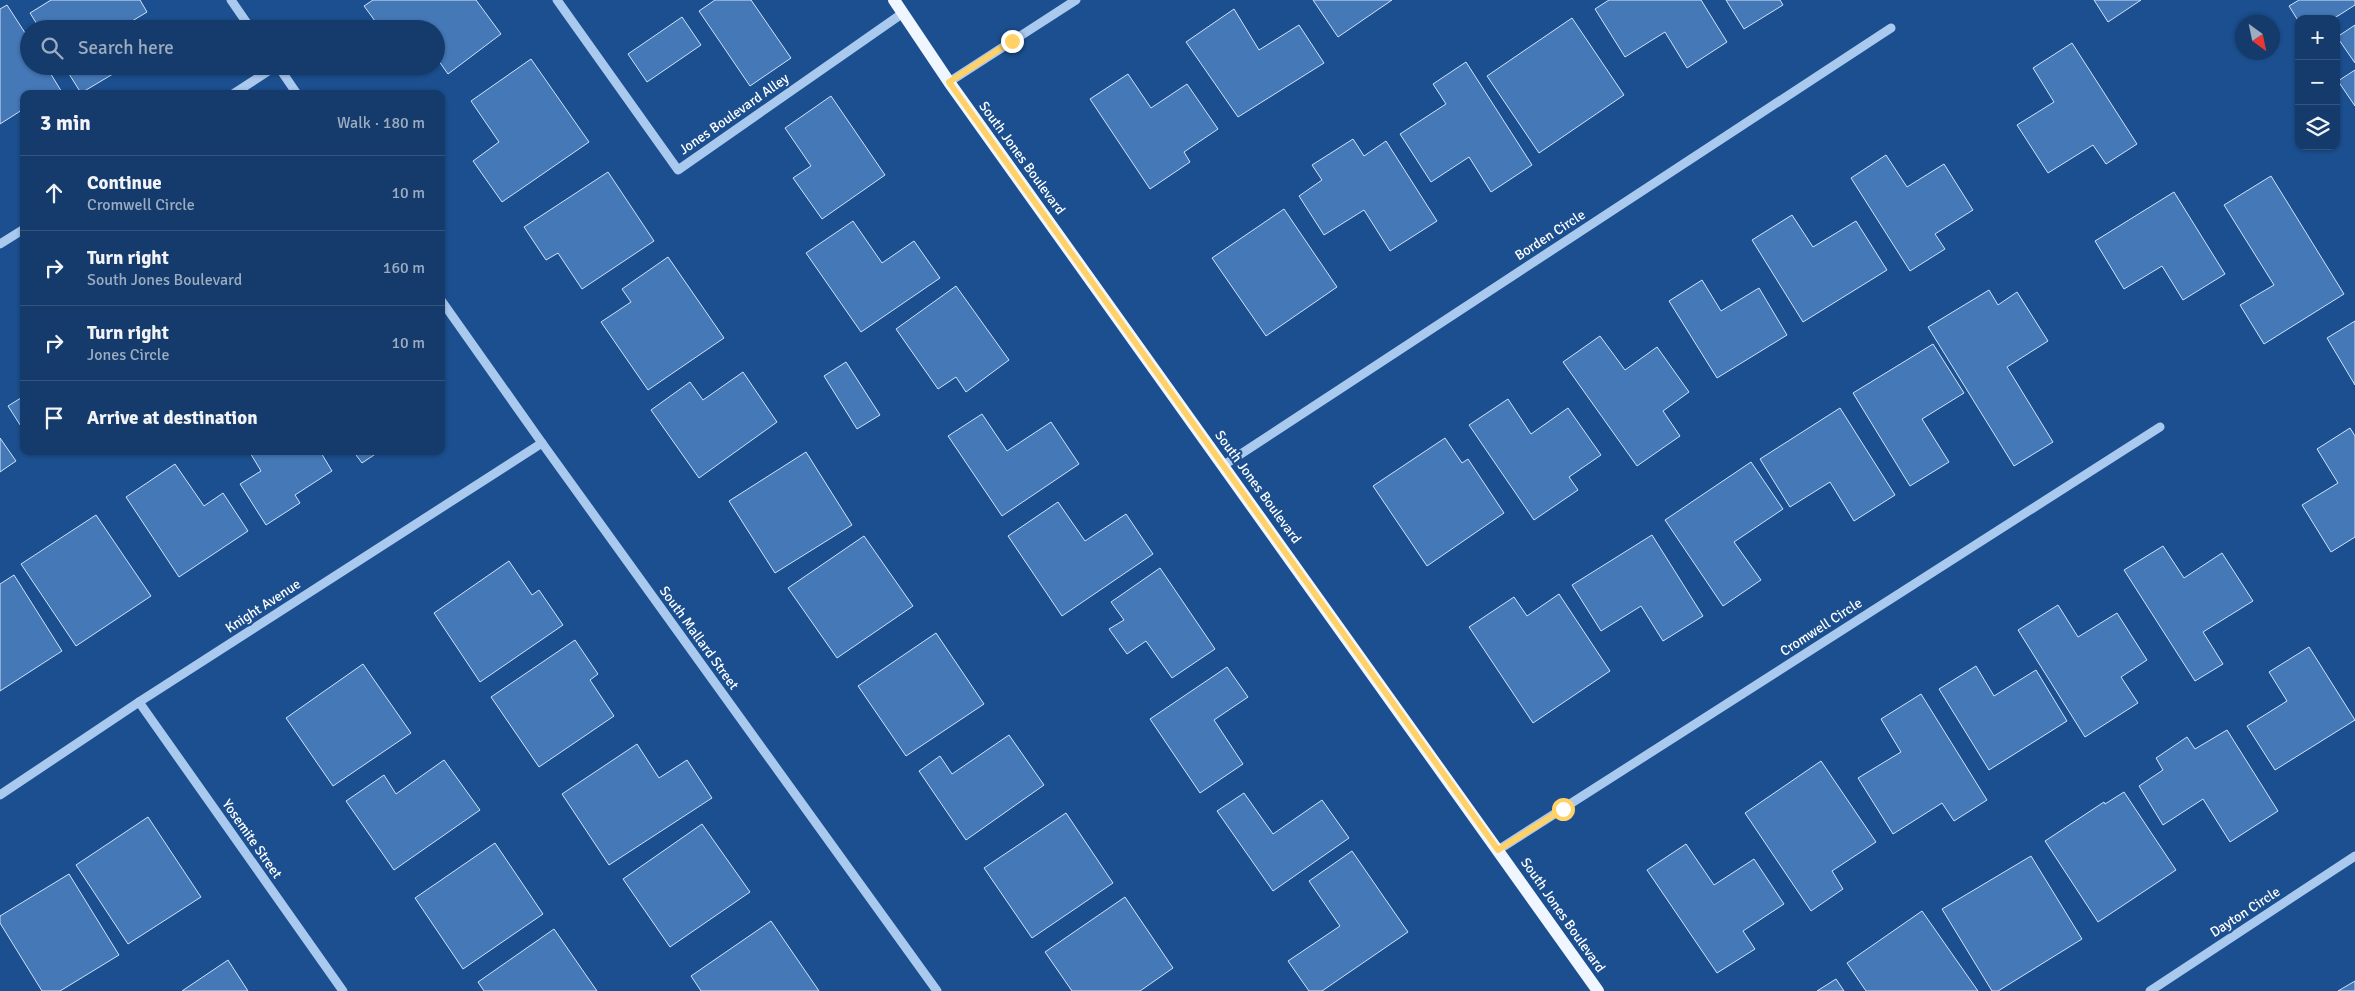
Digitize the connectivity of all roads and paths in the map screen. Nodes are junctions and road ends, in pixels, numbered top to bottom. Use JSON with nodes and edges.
{"nodes":[{"id":1,"x":231,"y":0,"type":"edge"},
{"id":2,"x":557,"y":0,"type":"edge"},
{"id":3,"x":894,"y":0,"type":"edge"},
{"id":4,"x":1076,"y":0,"type":"edge"},
{"id":5,"x":903,"y":13,"type":"junction"},
{"id":6,"x":245,"y":20,"type":"edge"},
{"id":7,"x":1891,"y":28,"type":"dead end"},
{"id":8,"x":263,"y":75,"type":"edge"},
{"id":9,"x":283,"y":75,"type":"edge"},
{"id":10,"x":949,"y":82,"type":"junction"},
{"id":11,"x":239,"y":90,"type":"edge"},
{"id":12,"x":294,"y":90,"type":"edge"},
{"id":13,"x":20,"y":232,"type":"edge"},
{"id":14,"x":0,"y":244,"type":"edge"},
{"id":15,"x":445,"y":306,"type":"edge"},
{"id":16,"x":2160,"y":428,"type":"dead end"},
{"id":17,"x":542,"y":443,"type":"junction"},
{"id":18,"x":1224,"y":465,"type":"junction"},
{"id":19,"x":139,"y":702,"type":"junction"},
{"id":20,"x":0,"y":795,"type":"edge"},
{"id":21,"x":1498,"y":850,"type":"junction"},
{"id":22,"x":2355,"y":856,"type":"edge"},
{"id":23,"x":343,"y":991,"type":"edge"},
{"id":24,"x":937,"y":991,"type":"edge"},
{"id":25,"x":1598,"y":991,"type":"edge"},
{"id":26,"x":2150,"y":991,"type":"edge"}],
"edges":[{"from":1,"to":6,"type":"street"},
{"from":2,"to":5,"type":"street","name":"Jones Boulevard Alley"},
{"from":3,"to":5,"type":"main road","name":"South Jones Boulevard"},
{"from":4,"to":10,"type":"street"},
{"from":5,"to":10,"type":"main road","name":"South Jones Boulevard"},
{"from":7,"to":18,"type":"street","name":"Borden Circle"},
{"from":8,"to":11,"type":"street"},
{"from":9,"to":12,"type":"street"},
{"from":10,"to":18,"type":"main road","name":"South Jones Boulevard"},
{"from":13,"to":14,"type":"street"},
{"from":15,"to":17,"type":"street","name":"South Mallard Street"},
{"from":16,"to":21,"type":"street","name":"Cromwell Circle"},
{"from":17,"to":19,"type":"street","name":"Knight Avenue"},
{"from":17,"to":24,"type":"street","name":"South Mallard Street"},
{"from":18,"to":21,"type":"main road","name":"South Jones Boulevard"},
{"from":19,"to":20,"type":"street","name":"Knight Avenue"},
{"from":19,"to":23,"type":"street","name":"Yosemite Street"},
{"from":21,"to":25,"type":"main road","name":"South Jones Boulevard"},
{"from":22,"to":26,"type":"street","name":"Dayton Circle"}]}
